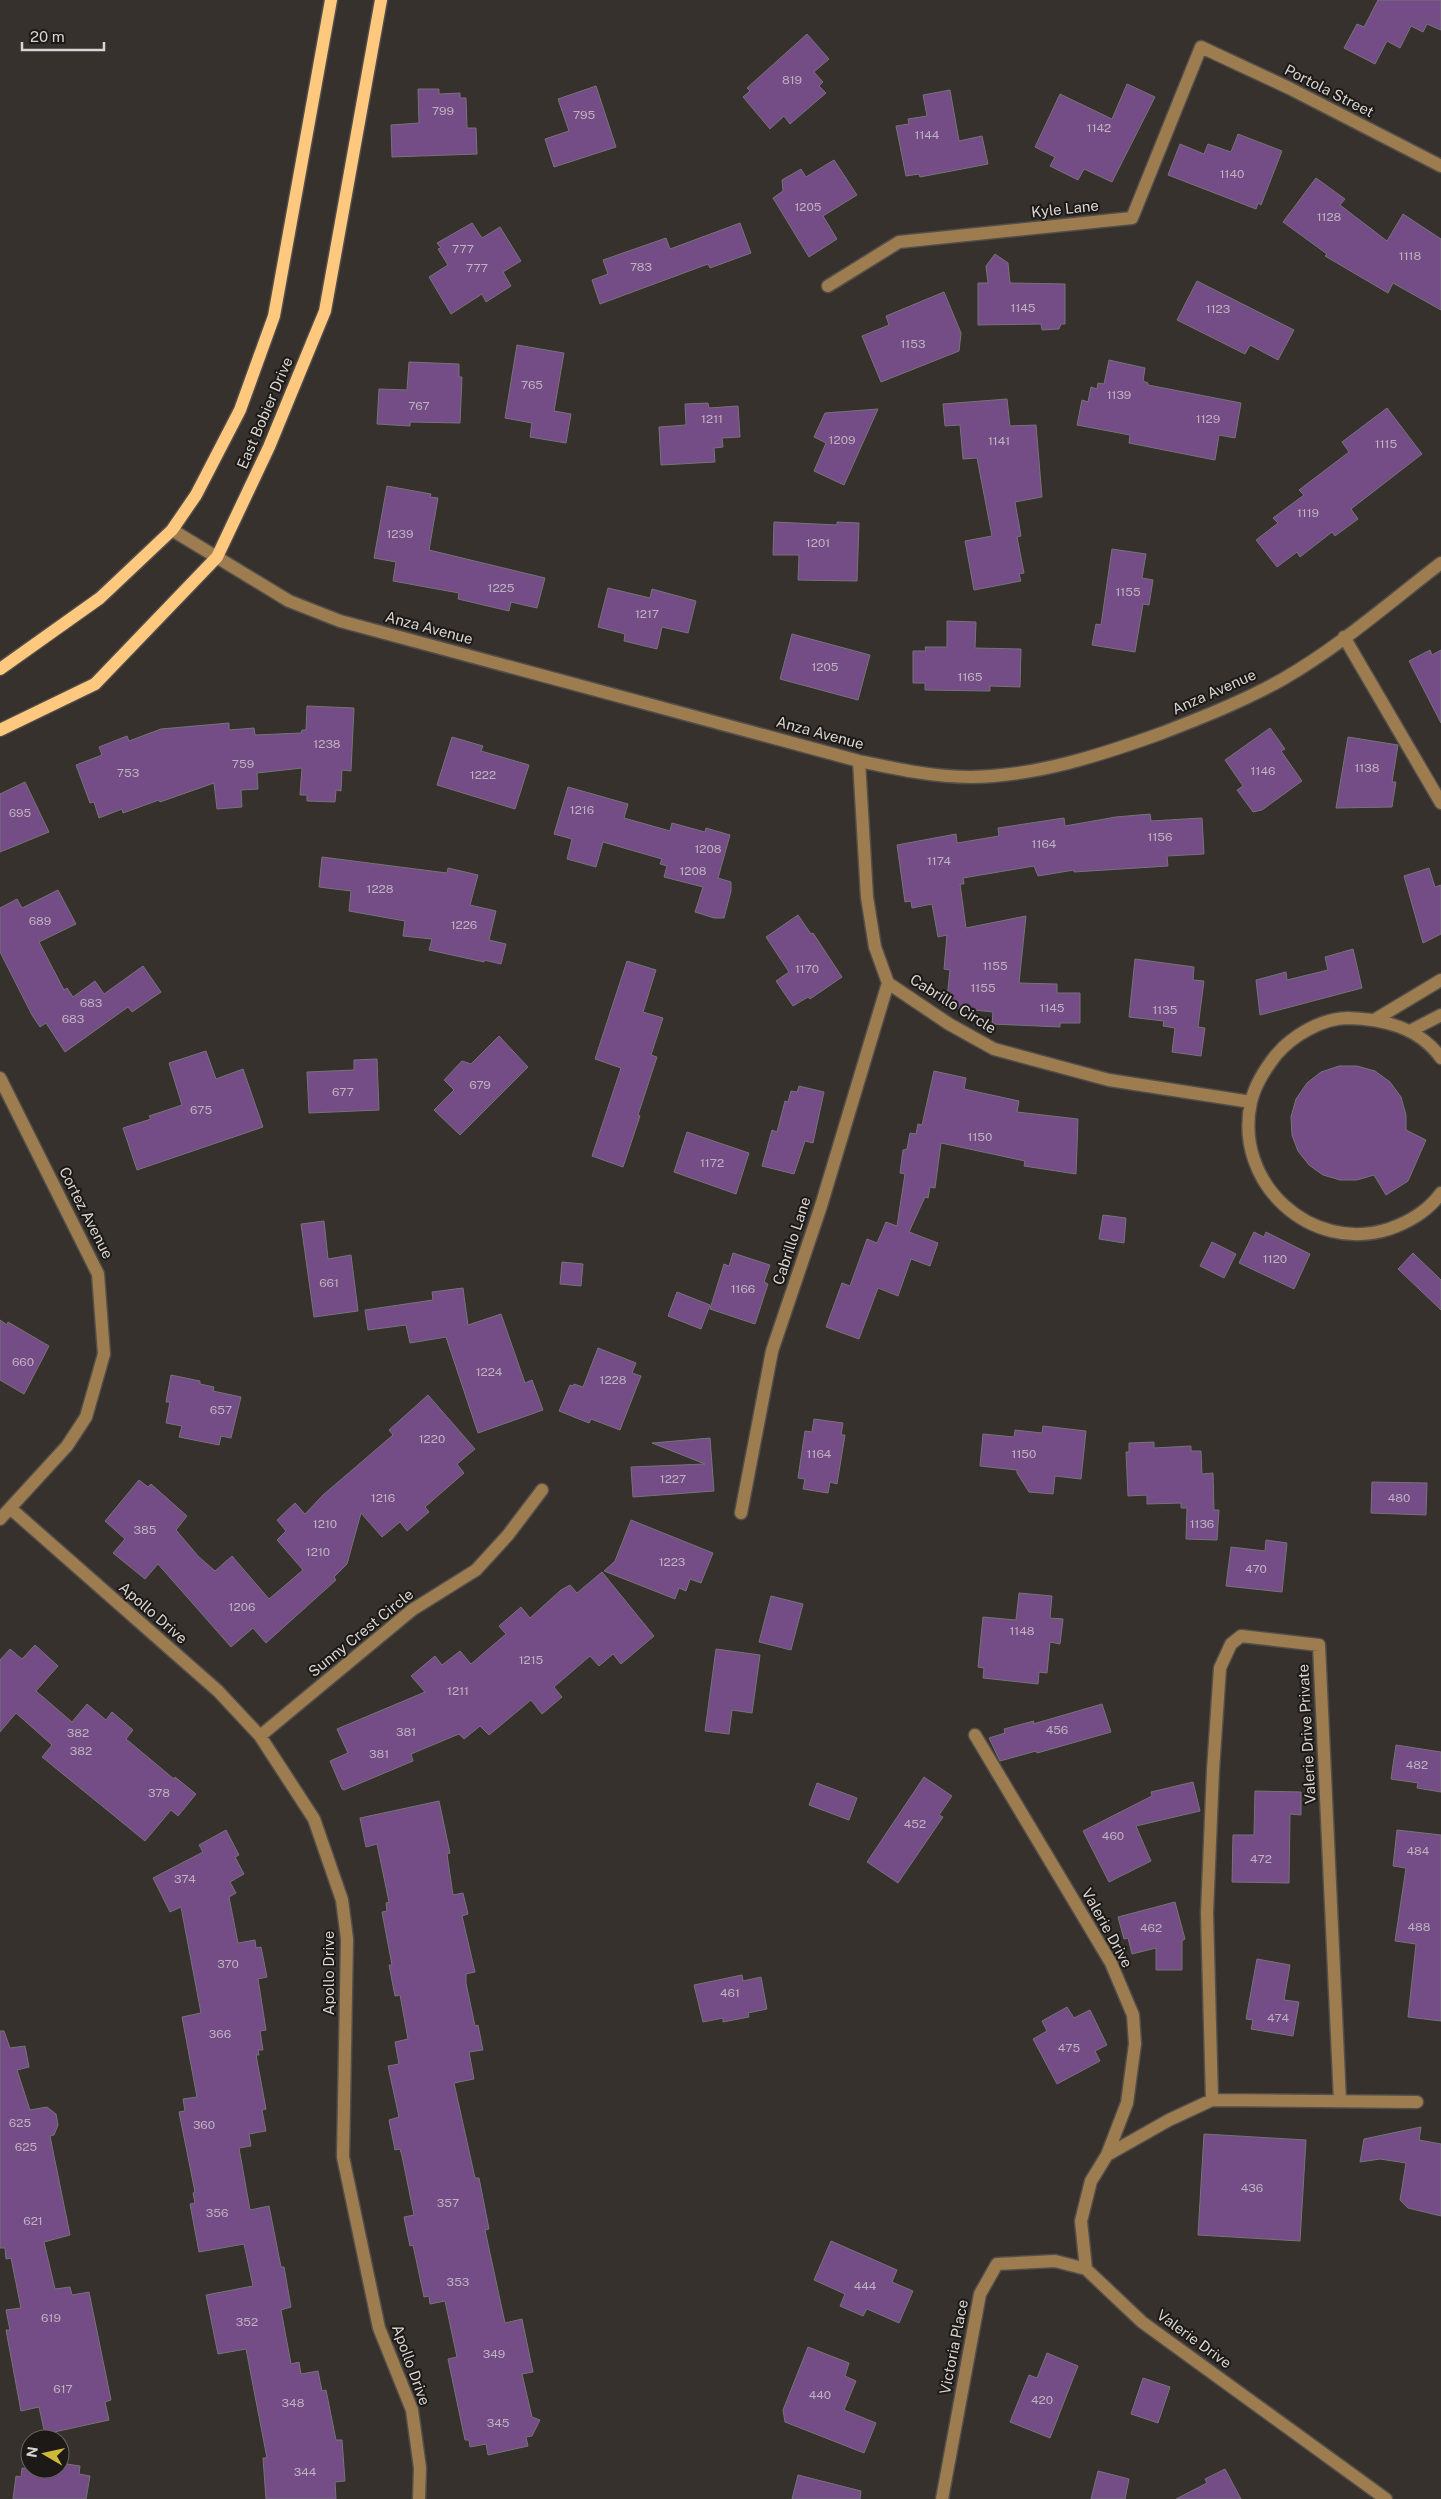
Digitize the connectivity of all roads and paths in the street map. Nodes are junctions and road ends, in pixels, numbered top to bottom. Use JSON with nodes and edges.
{"nodes":[{"id":1,"x":331,"y":0,"type":"edge"},
{"id":2,"x":381,"y":0,"type":"edge"},
{"id":3,"x":1201,"y":46,"type":"joint"},
{"id":4,"x":1441,"y":166,"type":"edge"},
{"id":5,"x":828,"y":286,"type":"dead end"},
{"id":6,"x":172,"y":530,"type":"junction"},
{"id":7,"x":218,"y":558,"type":"junction"},
{"id":8,"x":1441,"y":562,"type":"edge"},
{"id":9,"x":1344,"y":637,"type":"junction"},
{"id":10,"x":0,"y":670,"type":"edge"},
{"id":11,"x":0,"y":730,"type":"edge"},
{"id":12,"x":860,"y":761,"type":"junction"},
{"id":13,"x":1441,"y":803,"type":"edge"},
{"id":14,"x":1441,"y":980,"type":"edge"},
{"id":15,"x":888,"y":983,"type":"junction"},
{"id":16,"x":1441,"y":1014,"type":"edge"},
{"id":17,"x":1376,"y":1018,"type":"junction"},
{"id":18,"x":1410,"y":1031,"type":"junction"},
{"id":19,"x":1441,"y":1058,"type":"edge"},
{"id":20,"x":0,"y":1078,"type":"edge"},
{"id":21,"x":1251,"y":1102,"type":"junction"},
{"id":22,"x":1441,"y":1193,"type":"edge"},
{"id":23,"x":542,"y":1490,"type":"dead end"},
{"id":24,"x":10,"y":1508,"type":"junction"},
{"id":25,"x":741,"y":1513,"type":"dead end"},
{"id":26,"x":0,"y":1519,"type":"edge"},
{"id":27,"x":975,"y":1735,"type":"dead end"},
{"id":28,"x":260,"y":1736,"type":"junction"},
{"id":29,"x":1212,"y":2100,"type":"junction"},
{"id":30,"x":1340,"y":2101,"type":"junction"},
{"id":31,"x":1417,"y":2102,"type":"dead end"},
{"id":32,"x":1107,"y":2155,"type":"junction"},
{"id":33,"x":1086,"y":2269,"type":"junction"},
{"id":34,"x":419,"y":2499,"type":"edge"},
{"id":35,"x":942,"y":2499,"type":"edge"},
{"id":36,"x":1386,"y":2499,"type":"edge"}],
"edges":[{"from":1,"to":6,"type":"main road","name":"East Bobier Drive"},
{"from":2,"to":7,"type":"main road","name":"East Bobier Drive"},
{"from":3,"to":4,"type":"street","name":"Portola Street"},
{"from":3,"to":5,"type":"street","name":"Kyle Lane"},
{"from":6,"to":7,"type":"street","name":"Anza Avenue"},
{"from":6,"to":10,"type":"main road","name":"East Bobier Drive"},
{"from":7,"to":11,"type":"main road","name":"East Bobier Drive"},
{"from":7,"to":12,"type":"street","name":"Anza Avenue"},
{"from":8,"to":9,"type":"street","name":"Anza Avenue"},
{"from":9,"to":12,"type":"street","name":"Anza Avenue"},
{"from":9,"to":13,"type":"street"},
{"from":12,"to":15,"type":"street","name":"Cabrillo Circle"},
{"from":14,"to":17,"type":"street"},
{"from":15,"to":21,"type":"street","name":"Cabrillo Circle"},
{"from":15,"to":25,"type":"street","name":"Cabrillo Lane"},
{"from":16,"to":18,"type":"street"},
{"from":17,"to":18,"type":"street"},
{"from":17,"to":21,"type":"street"},
{"from":18,"to":19,"type":"street"},
{"from":20,"to":24,"type":"street","name":"Cortez Avenue"},
{"from":21,"to":22,"type":"street"},
{"from":23,"to":28,"type":"street","name":"Sunny Crest Circle"},
{"from":24,"to":26,"type":"street","name":"Cortez Avenue"},
{"from":24,"to":28,"type":"street","name":"Apollo Drive"},
{"from":27,"to":32,"type":"street","name":"Valerie Drive"},
{"from":28,"to":34,"type":"street","name":"Apollo Drive"},
{"from":29,"to":30,"type":"street","name":"Valerie Drive"},
{"from":29,"to":30,"type":"street","name":"Valerie Drive Private"},
{"from":29,"to":32,"type":"street","name":"Valerie Drive"},
{"from":30,"to":31,"type":"street","name":"Valerie Drive"},
{"from":32,"to":33,"type":"street","name":"Valerie Drive"},
{"from":33,"to":35,"type":"street","name":"Victoria Place"},
{"from":33,"to":36,"type":"street","name":"Valerie Drive"}]}
